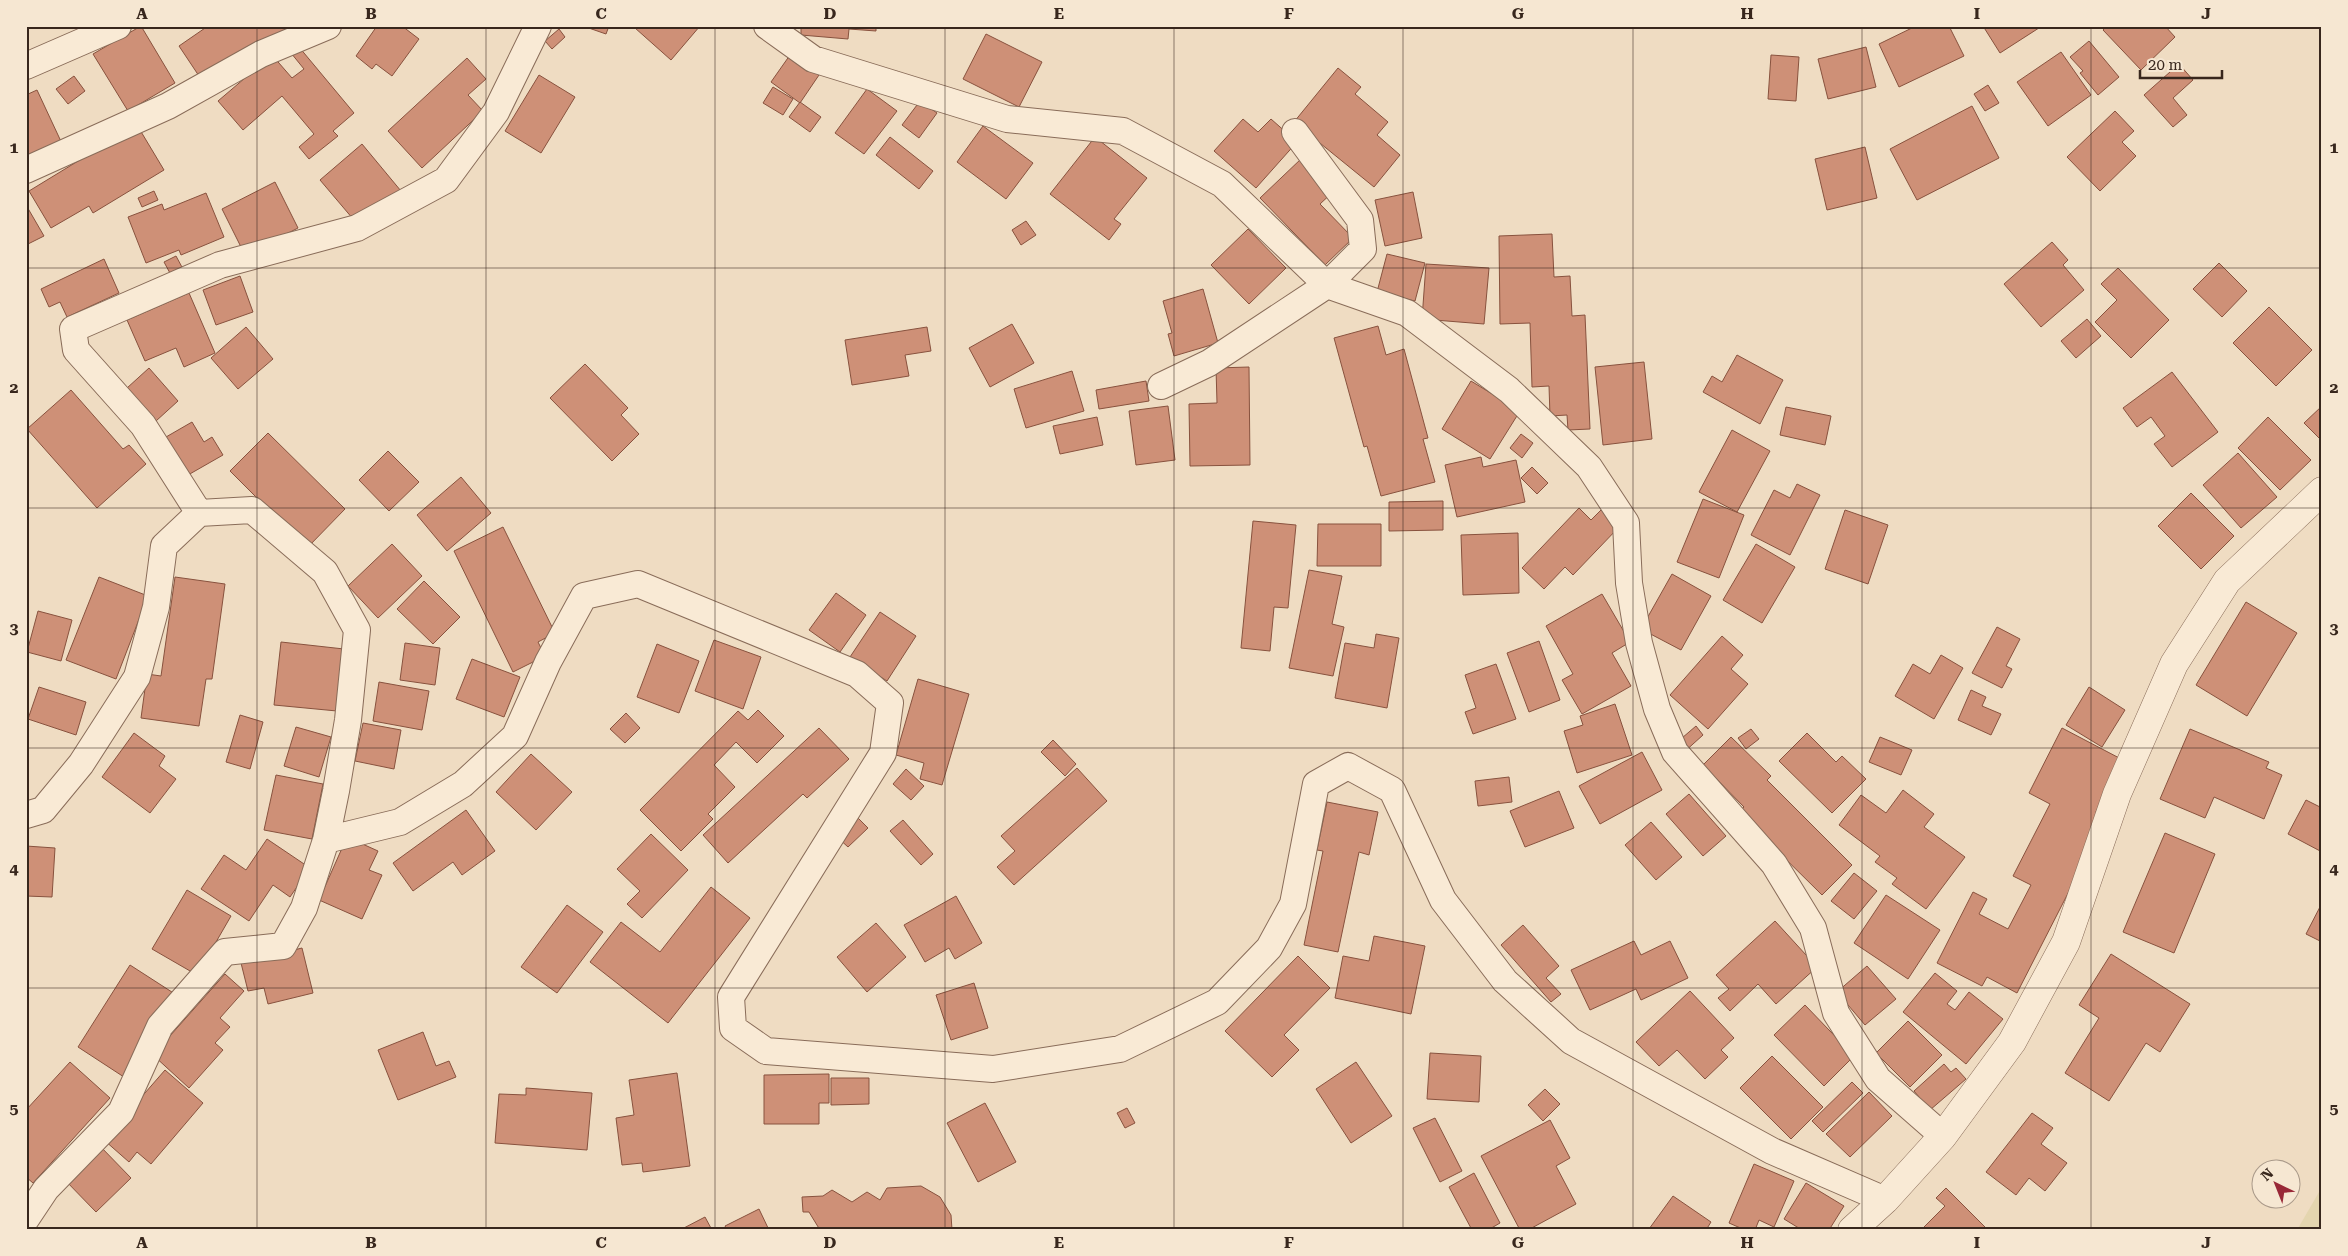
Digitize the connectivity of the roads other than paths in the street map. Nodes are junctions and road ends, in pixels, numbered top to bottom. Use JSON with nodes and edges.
{"nodes":[{"id":1,"x":118,"y":26,"type":"edge"},
{"id":2,"x":328,"y":26,"type":"edge"},
{"id":3,"x":538,"y":26,"type":"edge"},
{"id":4,"x":767,"y":26,"type":"edge"},
{"id":5,"x":26,"y":66,"type":"edge"},
{"id":6,"x":1295,"y":132,"type":"dead end"},
{"id":7,"x":26,"y":170,"type":"edge"},
{"id":8,"x":1327,"y":285,"type":"junction"},
{"id":9,"x":1161,"y":386,"type":"dead end"},
{"id":10,"x":2322,"y":491,"type":"edge"},
{"id":11,"x":199,"y":513,"type":"junction"},
{"id":12,"x":26,"y":815,"type":"edge"},
{"id":13,"x":326,"y":840,"type":"junction"},
{"id":14,"x":1943,"y":1136,"type":"junction"},
{"id":15,"x":1885,"y":1200,"type":"junction"},
{"id":16,"x":26,"y":1219,"type":"edge"},
{"id":17,"x":1852,"y":1230,"type":"edge"}],
"edges":[{"from":1,"to":5,"type":"street"},
{"from":2,"to":7,"type":"street"},
{"from":3,"to":11,"type":"street"},
{"from":4,"to":8,"type":"street"},
{"from":6,"to":8,"type":"street"},
{"from":8,"to":9,"type":"street"},
{"from":8,"to":14,"type":"street"},
{"from":10,"to":14,"type":"street"},
{"from":11,"to":12,"type":"street"},
{"from":11,"to":13,"type":"street"},
{"from":13,"to":15,"type":"street"},
{"from":13,"to":16,"type":"street"},
{"from":14,"to":15,"type":"street"},
{"from":15,"to":17,"type":"street"}]}
